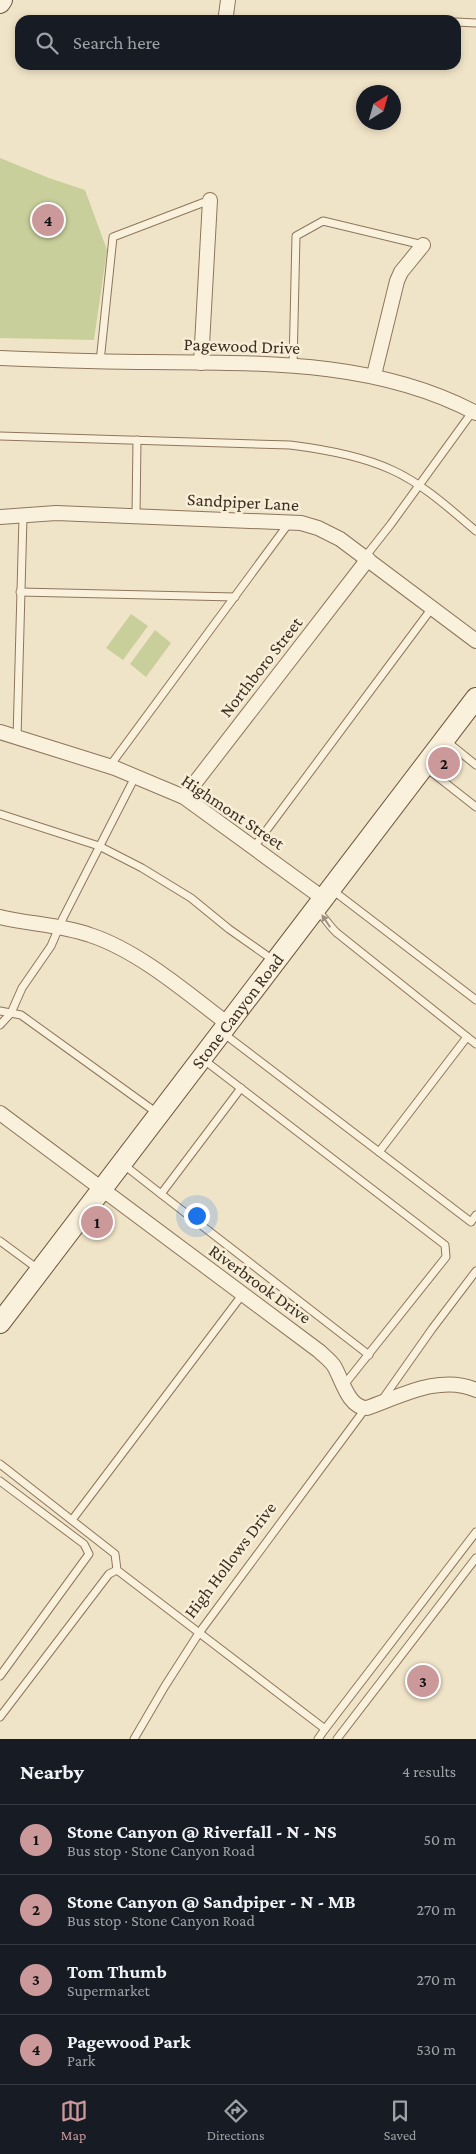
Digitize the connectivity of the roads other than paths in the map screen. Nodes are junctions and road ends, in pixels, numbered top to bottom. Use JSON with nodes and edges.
{"nodes":[{"id":1,"x":2,"y":0,"type":"edge"},
{"id":2,"x":228,"y":0,"type":"edge"},
{"id":3,"x":0,"y":4,"type":"edge"},
{"id":4,"x":226,"y":15,"type":"dead end"},
{"id":5,"x":461,"y":22,"type":"edge"},
{"id":6,"x":476,"y":23,"type":"edge"},
{"id":7,"x":210,"y":200,"type":"joint"},
{"id":8,"x":423,"y":245,"type":"joint"},
{"id":9,"x":0,"y":358,"type":"edge"},
{"id":10,"x":100,"y":362,"type":"junction"},
{"id":11,"x":201,"y":362,"type":"junction"},
{"id":12,"x":293,"y":366,"type":"junction"},
{"id":13,"x":374,"y":375,"type":"junction"},
{"id":14,"x":474,"y":412,"type":"edge"},
{"id":15,"x":0,"y":436,"type":"edge"},
{"id":16,"x":137,"y":440,"type":"junction"},
{"id":17,"x":418,"y":486,"type":"junction"},
{"id":18,"x":136,"y":515,"type":"junction"},
{"id":19,"x":0,"y":517,"type":"edge"},
{"id":20,"x":23,"y":517,"type":"junction"},
{"id":21,"x":289,"y":523,"type":"junction"},
{"id":22,"x":476,"y":531,"type":"edge"},
{"id":23,"x":366,"y":558,"type":"junction"},
{"id":24,"x":20,"y":592,"type":"junction"},
{"id":25,"x":235,"y":597,"type":"junction"},
{"id":26,"x":433,"y":608,"type":"junction"},
{"id":27,"x":476,"y":641,"type":"edge"},
{"id":28,"x":476,"y":698,"type":"edge"},
{"id":29,"x":0,"y":732,"type":"edge"},
{"id":30,"x":17,"y":738,"type":"junction"},
{"id":31,"x":444,"y":739,"type":"junction"},
{"id":32,"x":476,"y":765,"type":"edge"},
{"id":33,"x":423,"y":766,"type":"junction"},
{"id":34,"x":109,"y":767,"type":"junction"},
{"id":35,"x":135,"y":777,"type":"junction"},
{"id":36,"x":184,"y":797,"type":"junction"},
{"id":37,"x":476,"y":806,"type":"edge"},
{"id":38,"x":0,"y":814,"type":"edge"},
{"id":39,"x":99,"y":846,"type":"junction"},
{"id":40,"x":254,"y":847,"type":"junction"},
{"id":41,"x":324,"y":899,"type":"junction"},
{"id":42,"x":0,"y":917,"type":"edge"},
{"id":43,"x":59,"y":928,"type":"junction"},
{"id":44,"x":276,"y":962,"type":"junction"},
{"id":45,"x":476,"y":1000,"type":"edge"},
{"id":46,"x":0,"y":1011,"type":"edge"},
{"id":47,"x":11,"y":1013,"type":"junction"},
{"id":48,"x":0,"y":1025,"type":"edge"},
{"id":49,"x":225,"y":1028,"type":"junction"},
{"id":50,"x":467,"y":1037,"type":"junction"},
{"id":51,"x":476,"y":1044,"type":"edge"},
{"id":52,"x":202,"y":1058,"type":"junction"},
{"id":53,"x":241,"y":1088,"type":"junction"},
{"id":54,"x":0,"y":1113,"type":"edge"},
{"id":55,"x":159,"y":1114,"type":"junction"},
{"id":56,"x":379,"y":1152,"type":"junction"},
{"id":57,"x":121,"y":1163,"type":"junction"},
{"id":58,"x":101,"y":1190,"type":"junction"},
{"id":59,"x":161,"y":1194,"type":"junction"},
{"id":60,"x":476,"y":1215,"type":"edge"},
{"id":61,"x":0,"y":1241,"type":"edge"},
{"id":62,"x":40,"y":1271,"type":"junction"},
{"id":63,"x":476,"y":1271,"type":"edge"},
{"id":64,"x":242,"y":1295,"type":"junction"},
{"id":65,"x":0,"y":1323,"type":"edge"},
{"id":66,"x":369,"y":1355,"type":"junction"},
{"id":67,"x":344,"y":1385,"type":"junction"},
{"id":68,"x":476,"y":1390,"type":"edge"},
{"id":69,"x":379,"y":1404,"type":"junction"},
{"id":70,"x":365,"y":1409,"type":"junction"},
{"id":71,"x":0,"y":1464,"type":"edge"},
{"id":72,"x":0,"y":1481,"type":"edge"},
{"id":73,"x":72,"y":1520,"type":"junction"},
{"id":74,"x":476,"y":1532,"type":"edge"},
{"id":75,"x":476,"y":1558,"type":"edge"},
{"id":76,"x":117,"y":1570,"type":"junction"},
{"id":77,"x":200,"y":1633,"type":"junction"},
{"id":78,"x":0,"y":1676,"type":"edge"},
{"id":79,"x":0,"y":1718,"type":"edge"},
{"id":80,"x":325,"y":1729,"type":"junction"},
{"id":81,"x":134,"y":1739,"type":"edge"},
{"id":82,"x":318,"y":1739,"type":"edge"},
{"id":83,"x":337,"y":1739,"type":"edge"}],
"edges":[{"from":1,"to":3,"type":"street"},
{"from":2,"to":4,"type":"street"},
{"from":5,"to":6,"type":"lane"},
{"from":7,"to":10,"type":"lane"},
{"from":7,"to":11,"type":"street"},
{"from":8,"to":12,"type":"lane"},
{"from":8,"to":13,"type":"street"},
{"from":9,"to":10,"type":"street","name":"Pagewood Drive"},
{"from":10,"to":11,"type":"street","name":"Pagewood Drive"},
{"from":11,"to":12,"type":"street","name":"Pagewood Drive"},
{"from":12,"to":13,"type":"street","name":"Pagewood Drive"},
{"from":13,"to":14,"type":"street","name":"Pagewood Drive"},
{"from":14,"to":17,"type":"lane"},
{"from":15,"to":16,"type":"lane"},
{"from":16,"to":17,"type":"lane"},
{"from":16,"to":18,"type":"lane"},
{"from":17,"to":22,"type":"lane"},
{"from":17,"to":23,"type":"lane"},
{"from":18,"to":20,"type":"street","name":"Sandpiper Lane"},
{"from":18,"to":21,"type":"street","name":"Sandpiper Lane"},
{"from":19,"to":20,"type":"street","name":"Sandpiper Lane"},
{"from":20,"to":24,"type":"lane"},
{"from":21,"to":23,"type":"street","name":"Sandpiper Lane"},
{"from":21,"to":25,"type":"lane"},
{"from":23,"to":26,"type":"street","name":"Sandpiper Lane"},
{"from":23,"to":36,"type":"street","name":"Northboro Street"},
{"from":24,"to":25,"type":"lane"},
{"from":24,"to":30,"type":"lane"},
{"from":25,"to":34,"type":"lane"},
{"from":26,"to":27,"type":"street","name":"Sandpiper Lane"},
{"from":26,"to":40,"type":"lane"},
{"from":28,"to":31,"type":"street","name":"Stone Canyon Road"},
{"from":29,"to":30,"type":"street","name":"Highmont Street"},
{"from":30,"to":34,"type":"street","name":"Highmont Street"},
{"from":31,"to":32,"type":"lane"},
{"from":31,"to":33,"type":"street","name":"Stone Canyon Road"},
{"from":33,"to":37,"type":"lane"},
{"from":33,"to":41,"type":"street","name":"Stone Canyon Road"},
{"from":34,"to":35,"type":"street","name":"Highmont Street"},
{"from":35,"to":36,"type":"street","name":"Highmont Street"},
{"from":35,"to":39,"type":"lane"},
{"from":36,"to":40,"type":"street","name":"Highmont Street"},
{"from":38,"to":39,"type":"lane"},
{"from":39,"to":43,"type":"lane"},
{"from":39,"to":44,"type":"lane"},
{"from":40,"to":41,"type":"street","name":"Highmont Street"},
{"from":41,"to":44,"type":"street","name":"Stone Canyon Road"},
{"from":41,"to":45,"type":"lane"},
{"from":50,"to":41,"type":"lane","one_way":true},
{"from":42,"to":43,"type":"street"},
{"from":43,"to":47,"type":"lane"},
{"from":43,"to":49,"type":"street"},
{"from":44,"to":49,"type":"street","name":"Stone Canyon Road"},
{"from":46,"to":47,"type":"lane"},
{"from":47,"to":48,"type":"lane"},
{"from":47,"to":55,"type":"lane"},
{"from":49,"to":52,"type":"street","name":"Stone Canyon Road"},
{"from":49,"to":56,"type":"lane"},
{"from":50,"to":51,"type":"lane"},
{"from":50,"to":56,"type":"lane"},
{"from":52,"to":53,"type":"lane"},
{"from":52,"to":55,"type":"street","name":"Stone Canyon Road"},
{"from":53,"to":59,"type":"lane"},
{"from":53,"to":66,"type":"lane"},
{"from":54,"to":58,"type":"street","name":"Riverbrook Drive"},
{"from":55,"to":57,"type":"street","name":"Stone Canyon Road"},
{"from":56,"to":60,"type":"lane"},
{"from":57,"to":58,"type":"street","name":"Stone Canyon Road"},
{"from":57,"to":59,"type":"lane"},
{"from":58,"to":62,"type":"street","name":"Stone Canyon Road"},
{"from":58,"to":64,"type":"street","name":"Riverbrook Drive"},
{"from":59,"to":66,"type":"lane"},
{"from":61,"to":62,"type":"lane"},
{"from":62,"to":65,"type":"street","name":"Stone Canyon Road"},
{"from":63,"to":69,"type":"lane"},
{"from":64,"to":67,"type":"street","name":"Riverbrook Drive"},
{"from":64,"to":73,"type":"lane"},
{"from":66,"to":67,"type":"lane"},
{"from":67,"to":70,"type":"street"},
{"from":68,"to":69,"type":"street"},
{"from":69,"to":70,"type":"street"},
{"from":70,"to":77,"type":"lane","name":"High Hollows Drive"},
{"from":71,"to":73,"type":"lane"},
{"from":72,"to":78,"type":"lane"},
{"from":73,"to":76,"type":"lane"},
{"from":74,"to":80,"type":"lane"},
{"from":75,"to":83,"type":"lane"},
{"from":76,"to":77,"type":"lane"},
{"from":76,"to":79,"type":"lane"},
{"from":77,"to":80,"type":"lane"},
{"from":77,"to":81,"type":"lane","name":"High Hollows Drive"},
{"from":80,"to":82,"type":"lane"}]}
